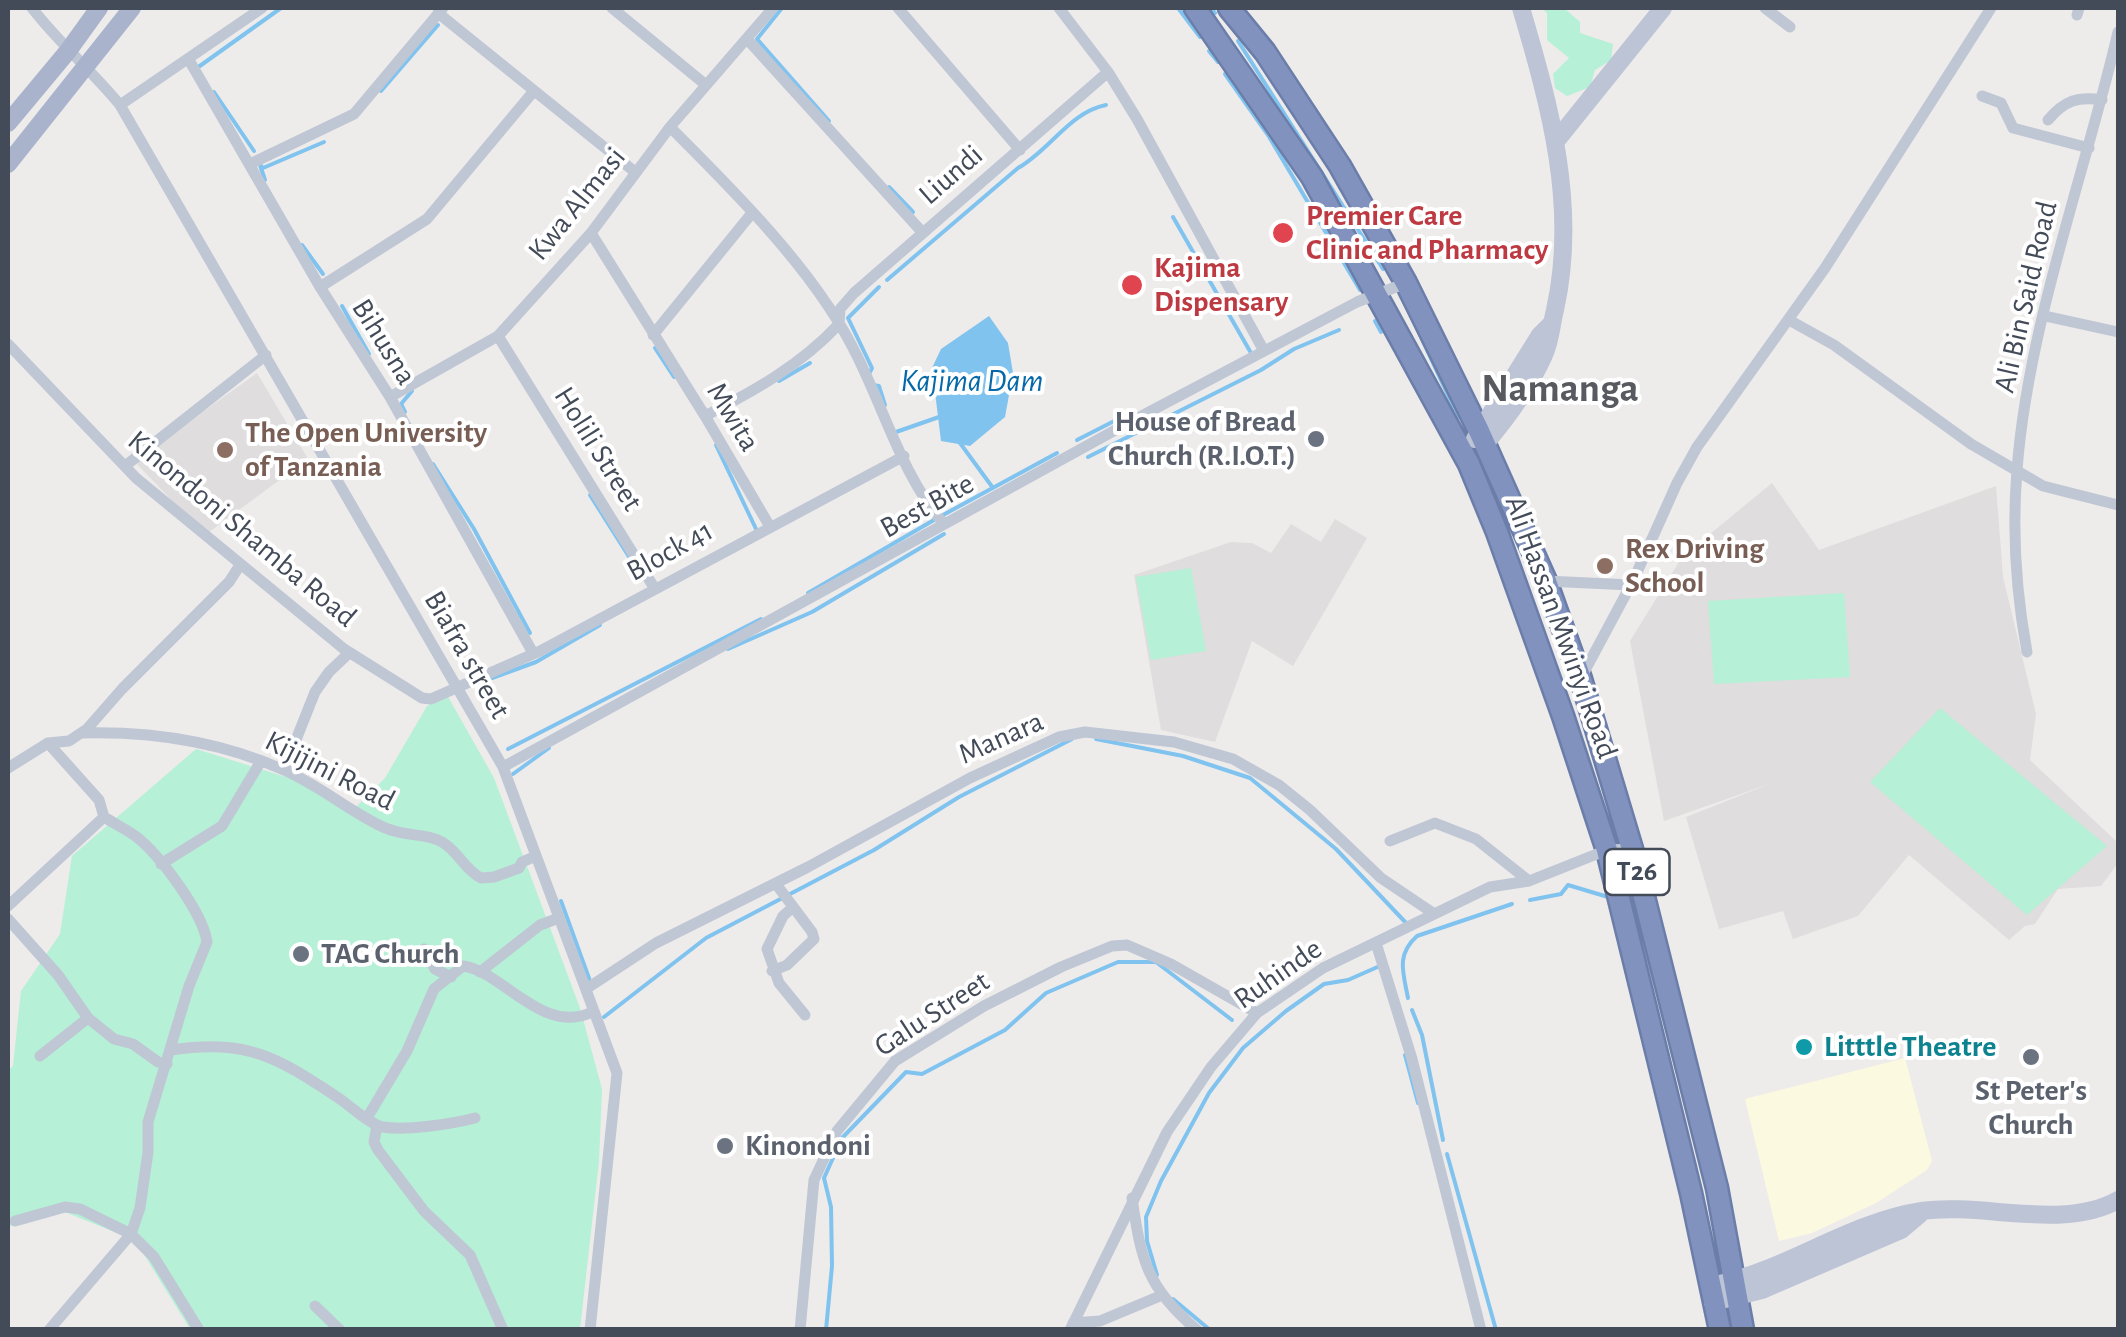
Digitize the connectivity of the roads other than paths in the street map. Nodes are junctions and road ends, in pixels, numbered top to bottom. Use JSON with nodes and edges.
{"nodes":[{"id":1,"x":32,"y":8,"type":"edge"},
{"id":2,"x":98,"y":8,"type":"edge"},
{"id":3,"x":132,"y":8,"type":"edge"},
{"id":4,"x":262,"y":8,"type":"edge"},
{"id":5,"x":612,"y":8,"type":"edge"},
{"id":6,"x":773,"y":8,"type":"edge"},
{"id":7,"x":898,"y":8,"type":"edge"},
{"id":8,"x":1059,"y":8,"type":"edge"},
{"id":9,"x":1194,"y":8,"type":"edge"},
{"id":10,"x":1229,"y":8,"type":"edge"},
{"id":11,"x":1521,"y":8,"type":"edge"},
{"id":12,"x":1662,"y":8,"type":"edge"},
{"id":13,"x":1765,"y":8,"type":"edge"},
{"id":14,"x":1991,"y":8,"type":"edge"},
{"id":15,"x":440,"y":10,"type":"edge"},
{"id":16,"x":1790,"y":28,"type":"dead end"},
{"id":17,"x":2118,"y":32,"type":"edge"},
{"id":18,"x":747,"y":39,"type":"junction"},
{"id":19,"x":68,"y":50,"type":"junction"},
{"id":20,"x":189,"y":60,"type":"junction"},
{"id":21,"x":86,"y":68,"type":"junction"},
{"id":22,"x":1108,"y":72,"type":"junction"},
{"id":23,"x":1542,"y":81,"type":"junction"},
{"id":24,"x":706,"y":86,"type":"junction"},
{"id":25,"x":1595,"y":91,"type":"junction"},
{"id":26,"x":533,"y":92,"type":"junction"},
{"id":27,"x":1982,"y":96,"type":"dead end"},
{"id":28,"x":2102,"y":100,"type":"junction"},
{"id":29,"x":120,"y":105,"type":"junction"},
{"id":30,"x":2048,"y":120,"type":"dead end"},
{"id":31,"x":8,"y":123,"type":"edge"},
{"id":32,"x":670,"y":126,"type":"junction"},
{"id":33,"x":1556,"y":141,"type":"junction"},
{"id":34,"x":2090,"y":148,"type":"junction"},
{"id":35,"x":1020,"y":150,"type":"junction"},
{"id":36,"x":8,"y":164,"type":"edge"},
{"id":37,"x":250,"y":164,"type":"junction"},
{"id":38,"x":635,"y":172,"type":"junction"},
{"id":39,"x":752,"y":212,"type":"junction"},
{"id":40,"x":923,"y":232,"type":"junction"},
{"id":41,"x":590,"y":233,"type":"junction"},
{"id":42,"x":1406,"y":283,"type":"junction"},
{"id":43,"x":320,"y":287,"type":"junction"},
{"id":44,"x":1378,"y":294,"type":"junction"},
{"id":45,"x":2045,"y":316,"type":"junction"},
{"id":46,"x":1789,"y":320,"type":"junction"},
{"id":47,"x":839,"y":324,"type":"junction"},
{"id":48,"x":2118,"y":332,"type":"edge"},
{"id":49,"x":653,"y":335,"type":"junction"},
{"id":50,"x":498,"y":336,"type":"junction"},
{"id":51,"x":9,"y":347,"type":"edge"},
{"id":52,"x":1264,"y":350,"type":"junction"},
{"id":53,"x":266,"y":355,"type":"junction"},
{"id":54,"x":390,"y":397,"type":"junction"},
{"id":55,"x":705,"y":416,"type":"junction"},
{"id":56,"x":1482,"y":438,"type":"junction"},
{"id":57,"x":904,"y":456,"type":"junction"},
{"id":58,"x":1469,"y":464,"type":"junction"},
{"id":59,"x":125,"y":466,"type":"junction"},
{"id":60,"x":2016,"y":470,"type":"junction"},
{"id":61,"x":2118,"y":506,"type":"edge"},
{"id":62,"x":944,"y":524,"type":"junction"},
{"id":63,"x":768,"y":526,"type":"junction"},
{"id":64,"x":240,"y":565,"type":"junction"},
{"id":65,"x":1546,"y":580,"type":"junction"},
{"id":66,"x":1631,"y":585,"type":"junction"},
{"id":67,"x":654,"y":589,"type":"junction"},
{"id":68,"x":2027,"y":652,"type":"dead end"},
{"id":69,"x":350,"y":653,"type":"junction"},
{"id":70,"x":533,"y":653,"type":"junction"},
{"id":71,"x":1580,"y":678,"type":"junction"},
{"id":72,"x":458,"y":686,"type":"junction"},
{"id":73,"x":81,"y":734,"type":"junction"},
{"id":74,"x":48,"y":744,"type":"junction"},
{"id":75,"x":261,"y":761,"type":"junction"},
{"id":76,"x":503,"y":767,"type":"junction"},
{"id":77,"x":8,"y":768,"type":"edge"},
{"id":78,"x":284,"y":770,"type":"junction"},
{"id":79,"x":104,"y":818,"type":"junction"},
{"id":80,"x":1390,"y":841,"type":"dead end"},
{"id":81,"x":1632,"y":849,"type":"junction"},
{"id":82,"x":1606,"y":850,"type":"junction"},
{"id":83,"x":536,"y":856,"type":"junction"},
{"id":84,"x":161,"y":864,"type":"junction"},
{"id":85,"x":1529,"y":881,"type":"junction"},
{"id":86,"x":784,"y":896,"type":"junction"},
{"id":87,"x":8,"y":906,"type":"edge"},
{"id":88,"x":1433,"y":914,"type":"junction"},
{"id":89,"x":559,"y":918,"type":"junction"},
{"id":90,"x":8,"y":919,"type":"edge"},
{"id":91,"x":1376,"y":943,"type":"junction"},
{"id":92,"x":424,"y":949,"type":"dead end"},
{"id":93,"x":772,"y":971,"type":"junction"},
{"id":94,"x":480,"y":972,"type":"junction"},
{"id":95,"x":451,"y":977,"type":"junction"},
{"id":96,"x":586,"y":988,"type":"junction"},
{"id":97,"x":594,"y":1010,"type":"junction"},
{"id":98,"x":1257,"y":1013,"type":"junction"},
{"id":99,"x":805,"y":1015,"type":"dead end"},
{"id":100,"x":88,"y":1018,"type":"junction"},
{"id":101,"x":171,"y":1050,"type":"junction"},
{"id":102,"x":40,"y":1056,"type":"dead end"},
{"id":103,"x":167,"y":1064,"type":"junction"},
{"id":104,"x":475,"y":1118,"type":"dead end"},
{"id":105,"x":372,"y":1122,"type":"junction"},
{"id":106,"x":1132,"y":1198,"type":"junction"},
{"id":107,"x":2118,"y":1200,"type":"edge"},
{"id":108,"x":14,"y":1221,"type":"dead end"},
{"id":109,"x":132,"y":1234,"type":"junction"},
{"id":110,"x":1735,"y":1289,"type":"junction"},
{"id":111,"x":1711,"y":1294,"type":"junction"},
{"id":112,"x":1160,"y":1296,"type":"junction"},
{"id":113,"x":315,"y":1306,"type":"dead end"},
{"id":114,"x":1072,"y":1326,"type":"edge"},
{"id":115,"x":49,"y":1330,"type":"edge"},
{"id":116,"x":199,"y":1330,"type":"edge"},
{"id":117,"x":340,"y":1330,"type":"edge"},
{"id":118,"x":504,"y":1330,"type":"edge"},
{"id":119,"x":590,"y":1330,"type":"edge"},
{"id":120,"x":800,"y":1330,"type":"edge"},
{"id":121,"x":1197,"y":1330,"type":"edge"},
{"id":122,"x":1481,"y":1330,"type":"edge"},
{"id":123,"x":1720,"y":1330,"type":"edge"},
{"id":124,"x":1742,"y":1330,"type":"edge"}],
"edges":[{"from":1,"to":19,"type":"street","name":"Biafra street"},
{"from":2,"to":19,"type":"main road"},
{"from":3,"to":21,"type":"main road"},
{"from":4,"to":20,"type":"street"},
{"from":5,"to":24,"type":"street"},
{"from":6,"to":18,"type":"street","name":"Kwa Almasi"},
{"from":7,"to":35,"type":"street"},
{"from":8,"to":22,"type":"street"},
{"from":9,"to":44,"type":"highway","name":"Ali Hassan Mwinyi Road","number":"T26"},
{"from":10,"to":42,"type":"highway","name":"Ali Hassan Mwinyi Road","number":"T26"},
{"from":11,"to":23,"type":"street"},
{"from":12,"to":25,"type":"street"},
{"from":13,"to":16,"type":"street"},
{"from":14,"to":46,"type":"street"},
{"from":15,"to":26,"type":"street"},
{"from":15,"to":37,"type":"street"},
{"from":17,"to":28,"type":"street","name":"Ali Bin Said Road"},
{"from":18,"to":24,"type":"street","name":"Kwa Almasi"},
{"from":18,"to":40,"type":"street"},
{"from":19,"to":21,"type":"street","name":"Biafra street"},
{"from":19,"to":31,"type":"main road"},
{"from":20,"to":29,"type":"street"},
{"from":20,"to":37,"type":"street","name":"Bihusna"},
{"from":21,"to":29,"type":"street","name":"Biafra street"},
{"from":21,"to":36,"type":"main road"},
{"from":22,"to":35,"type":"street","name":"Liundi"},
{"from":22,"to":52,"type":"street"},
{"from":23,"to":25,"type":"street"},
{"from":23,"to":33,"type":"street"},
{"from":24,"to":32,"type":"street","name":"Kwa Almasi"},
{"from":25,"to":33,"type":"street"},
{"from":26,"to":38,"type":"street"},
{"from":26,"to":43,"type":"street"},
{"from":27,"to":34,"type":"street"},
{"from":28,"to":30,"type":"street"},
{"from":28,"to":34,"type":"street","name":"Ali Bin Said Road"},
{"from":29,"to":53,"type":"street","name":"Biafra street"},
{"from":32,"to":38,"type":"street","name":"Kwa Almasi"},
{"from":32,"to":39,"type":"street"},
{"from":33,"to":56,"type":"street"},
{"from":34,"to":45,"type":"street","name":"Ali Bin Said Road"},
{"from":35,"to":40,"type":"street","name":"Liundi"},
{"from":37,"to":43,"type":"street","name":"Bihusna"},
{"from":38,"to":41,"type":"street","name":"Kwa Almasi"},
{"from":39,"to":47,"type":"street"},
{"from":39,"to":49,"type":"street"},
{"from":40,"to":47,"type":"street","name":"Liundi"},
{"from":41,"to":49,"type":"street","name":"Mwita"},
{"from":41,"to":50,"type":"street","name":"Kwa Almasi"},
{"from":42,"to":44,"type":"street","name":"Best Bite"},
{"from":42,"to":56,"type":"highway","name":"Ali Hassan Mwinyi Road","number":"T26"},
{"from":43,"to":54,"type":"street","name":"Bihusna"},
{"from":44,"to":52,"type":"street","name":"Best Bite"},
{"from":44,"to":58,"type":"highway","name":"Ali Hassan Mwinyi Road","number":"T26"},
{"from":45,"to":48,"type":"street"},
{"from":45,"to":60,"type":"street","name":"Ali Bin Said Road"},
{"from":46,"to":60,"type":"street"},
{"from":46,"to":66,"type":"street"},
{"from":47,"to":55,"type":"street","name":"Liundi"},
{"from":47,"to":57,"type":"street"},
{"from":49,"to":55,"type":"street","name":"Mwita"},
{"from":50,"to":54,"type":"street","name":"Kwa Almasi"},
{"from":50,"to":67,"type":"street","name":"Holili Street"},
{"from":51,"to":59,"type":"street","name":"Kinondoni Shamba Road"},
{"from":52,"to":62,"type":"street","name":"Best Bite"},
{"from":53,"to":59,"type":"street"},
{"from":53,"to":72,"type":"street","name":"Biafra street"},
{"from":54,"to":70,"type":"street","name":"Bihusna"},
{"from":55,"to":63,"type":"street","name":"Mwita"},
{"from":56,"to":58,"type":"street"},
{"from":56,"to":65,"type":"highway","name":"Ali Hassan Mwinyi Road","number":"T26"},
{"from":57,"to":62,"type":"street"},
{"from":57,"to":63,"type":"street","name":"Block 41"},
{"from":58,"to":82,"type":"highway","name":"Ali Hassan Mwinyi Road","number":"T26"},
{"from":59,"to":64,"type":"street","name":"Kinondoni Shamba Road"},
{"from":60,"to":61,"type":"street"},
{"from":60,"to":68,"type":"street","name":"Ali Bin Said Road"},
{"from":62,"to":76,"type":"street","name":"Best Bite"},
{"from":63,"to":67,"type":"street","name":"Block 41"},
{"from":64,"to":69,"type":"street","name":"Kinondoni Shamba Road"},
{"from":64,"to":73,"type":"street"},
{"from":65,"to":66,"type":"street"},
{"from":65,"to":71,"type":"highway","name":"Ali Hassan Mwinyi Road","number":"T26"},
{"from":66,"to":71,"type":"street"},
{"from":67,"to":70,"type":"street","name":"Block 41"},
{"from":69,"to":72,"type":"street","name":"Block 41"},
{"from":69,"to":78,"type":"street","name":"Kinondoni Shamba Road"},
{"from":70,"to":72,"type":"street","name":"Block 41"},
{"from":71,"to":81,"type":"highway","name":"Ali Hassan Mwinyi Road","number":"T26"},
{"from":72,"to":76,"type":"street","name":"Biafra street"},
{"from":73,"to":74,"type":"street"},
{"from":73,"to":75,"type":"street","name":"Kijijini Road"},
{"from":74,"to":77,"type":"street"},
{"from":74,"to":79,"type":"street"},
{"from":75,"to":78,"type":"street","name":"Kijijini Road"},
{"from":75,"to":84,"type":"street"},
{"from":76,"to":83,"type":"street","name":"Biafra street"},
{"from":78,"to":83,"type":"street","name":"Kijijini Road"},
{"from":79,"to":84,"type":"street"},
{"from":79,"to":87,"type":"street"},
{"from":80,"to":85,"type":"street"},
{"from":81,"to":82,"type":"street","name":"Ruhinde"},
{"from":81,"to":110,"type":"highway","name":"Ali Hassan Mwinyi Road","number":"T26"},
{"from":82,"to":85,"type":"street","name":"Ruhinde"},
{"from":82,"to":111,"type":"highway","name":"Ali Hassan Mwinyi Road","number":"T26"},
{"from":83,"to":89,"type":"street","name":"Biafra street"},
{"from":84,"to":101,"type":"street"},
{"from":85,"to":88,"type":"street","name":"Ruhinde"},
{"from":86,"to":88,"type":"street","name":"Manara"},
{"from":86,"to":93,"type":"street"},
{"from":86,"to":93,"type":"street"},
{"from":86,"to":96,"type":"street","name":"Manara"},
{"from":88,"to":91,"type":"street","name":"Ruhinde"},
{"from":89,"to":94,"type":"street"},
{"from":89,"to":96,"type":"street","name":"Biafra street"},
{"from":90,"to":100,"type":"street"},
{"from":91,"to":98,"type":"street","name":"Ruhinde"},
{"from":91,"to":122,"type":"street"},
{"from":92,"to":95,"type":"street"},
{"from":93,"to":99,"type":"street"},
{"from":94,"to":95,"type":"street"},
{"from":94,"to":97,"type":"street"},
{"from":95,"to":105,"type":"street"},
{"from":96,"to":97,"type":"street","name":"Biafra street"},
{"from":97,"to":119,"type":"street","name":"Biafra street"},
{"from":98,"to":106,"type":"street","name":"Ruhinde"},
{"from":98,"to":120,"type":"street","name":"Galu Street"},
{"from":100,"to":102,"type":"street"},
{"from":100,"to":103,"type":"street"},
{"from":101,"to":103,"type":"street"},
{"from":101,"to":105,"type":"street"},
{"from":103,"to":109,"type":"street"},
{"from":104,"to":105,"type":"street"},
{"from":105,"to":118,"type":"street"},
{"from":106,"to":112,"type":"street"},
{"from":106,"to":114,"type":"street","name":"Ruhinde"},
{"from":107,"to":110,"type":"street"},
{"from":108,"to":109,"type":"street"},
{"from":109,"to":115,"type":"street"},
{"from":109,"to":116,"type":"street"},
{"from":110,"to":111,"type":"street"},
{"from":110,"to":124,"type":"highway","name":"Ali Hassan Mwinyi Road","number":"T26"},
{"from":111,"to":123,"type":"highway","name":"Ali Hassan Mwinyi Road","number":"T26"},
{"from":112,"to":114,"type":"street"},
{"from":112,"to":121,"type":"street"},
{"from":113,"to":117,"type":"street"}]}
